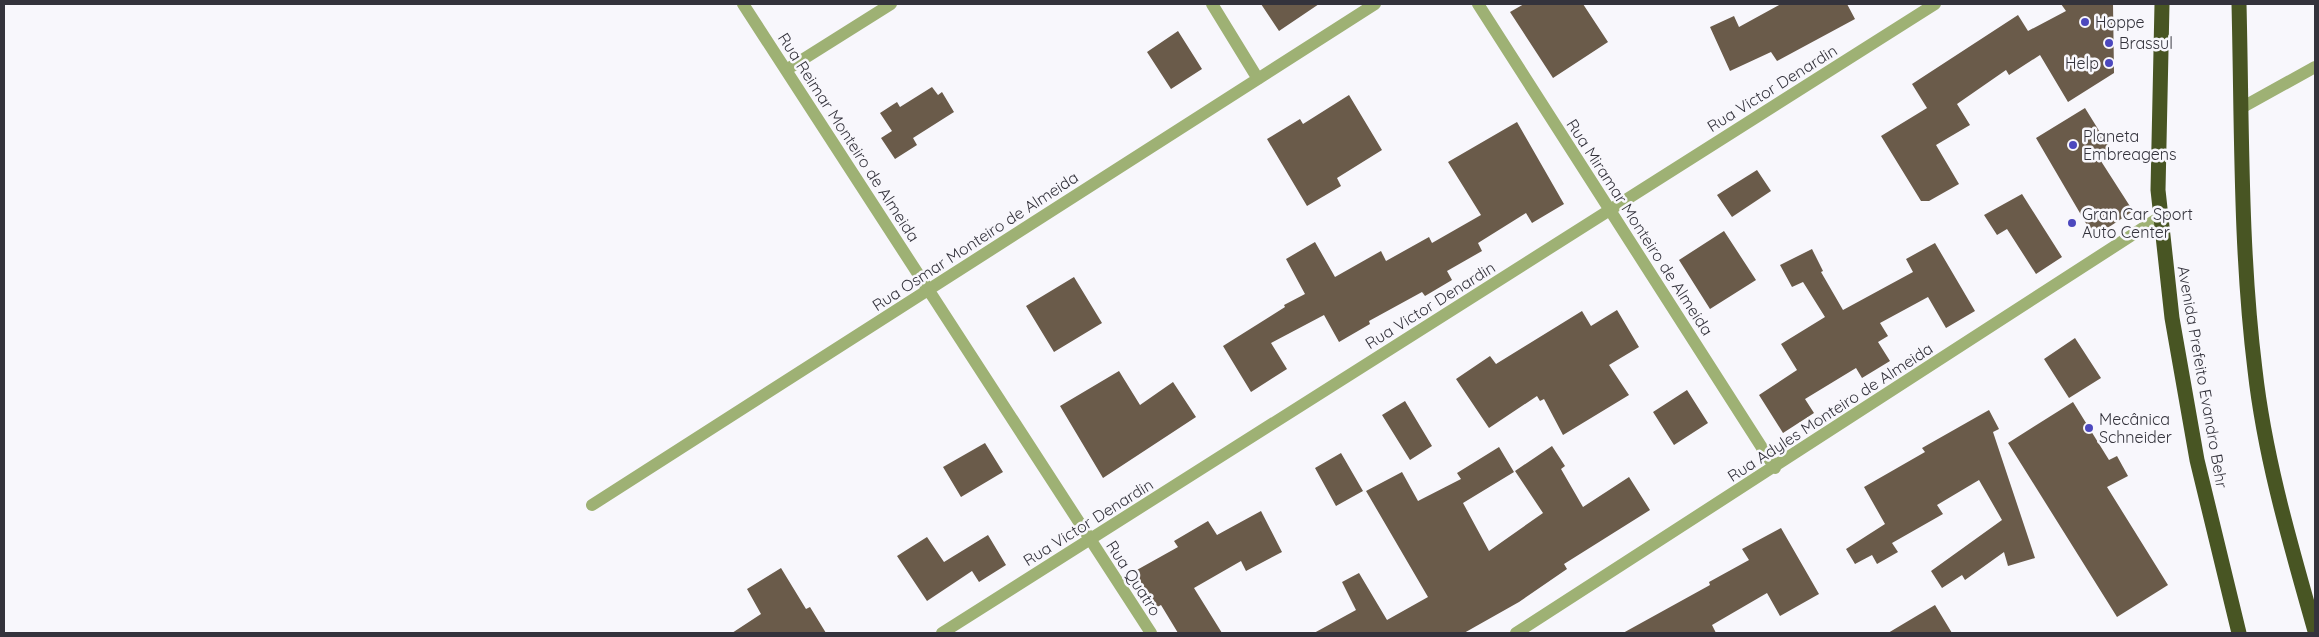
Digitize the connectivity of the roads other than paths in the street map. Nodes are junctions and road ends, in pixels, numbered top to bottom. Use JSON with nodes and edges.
{"nodes":[{"id":1,"x":743,"y":4,"type":"edge"},
{"id":2,"x":891,"y":4,"type":"edge"},
{"id":3,"x":1212,"y":4,"type":"edge"},
{"id":4,"x":1375,"y":4,"type":"edge"},
{"id":5,"x":1478,"y":4,"type":"edge"},
{"id":6,"x":1935,"y":4,"type":"edge"},
{"id":7,"x":2162,"y":4,"type":"edge"},
{"id":8,"x":2239,"y":4,"type":"edge"},
{"id":9,"x":2315,"y":67,"type":"edge"},
{"id":10,"x":786,"y":70,"type":"junction"},
{"id":11,"x":1258,"y":79,"type":"junction"},
{"id":12,"x":2242,"y":108,"type":"junction"},
{"id":13,"x":1610,"y":210,"type":"junction"},
{"id":14,"x":2160,"y":216,"type":"junction"},
{"id":15,"x":928,"y":290,"type":"junction"},
{"id":16,"x":1775,"y":468,"type":"junction"},
{"id":17,"x":592,"y":505,"type":"dead end"},
{"id":18,"x":1090,"y":540,"type":"junction"},
{"id":19,"x":2315,"y":631,"type":"edge"},
{"id":20,"x":942,"y":633,"type":"edge"},
{"id":21,"x":1151,"y":633,"type":"edge"},
{"id":22,"x":1516,"y":633,"type":"edge"},
{"id":23,"x":2239,"y":633,"type":"edge"}],
"edges":[{"from":1,"to":10,"type":"street","name":"Rua Reimar Monteiro de Almeida"},
{"from":2,"to":10,"type":"street"},
{"from":3,"to":11,"type":"street"},
{"from":4,"to":11,"type":"street","name":"Rua Osmar Monteiro de Almeida"},
{"from":5,"to":13,"type":"street","name":"Rua Miramar Monteiro de Almeida"},
{"from":6,"to":13,"type":"street","name":"Rua Victor Denardin"},
{"from":7,"to":14,"type":"highway","name":"Avenida Prefeito Evandro Behr"},
{"from":8,"to":12,"type":"highway"},
{"from":9,"to":12,"type":"street"},
{"from":10,"to":15,"type":"street","name":"Rua Reimar Monteiro de Almeida"},
{"from":11,"to":15,"type":"street","name":"Rua Osmar Monteiro de Almeida"},
{"from":12,"to":19,"type":"highway"},
{"from":13,"to":16,"type":"street","name":"Rua Miramar Monteiro de Almeida"},
{"from":13,"to":18,"type":"street","name":"Rua Victor Denardin"},
{"from":14,"to":16,"type":"street","name":"Rua Adyles Monteiro de Almeida"},
{"from":14,"to":23,"type":"highway","name":"Avenida Prefeito Evandro Behr"},
{"from":15,"to":17,"type":"street","name":"Rua Osmar Monteiro de Almeida"},
{"from":15,"to":18,"type":"street","name":"Rua Reimar Monteiro de Almeida"},
{"from":16,"to":22,"type":"street","name":"Rua Adyles Monteiro de Almeida"},
{"from":18,"to":20,"type":"street","name":"Rua Victor Denardin"},
{"from":18,"to":21,"type":"street","name":"Rua Quatro"}]}
